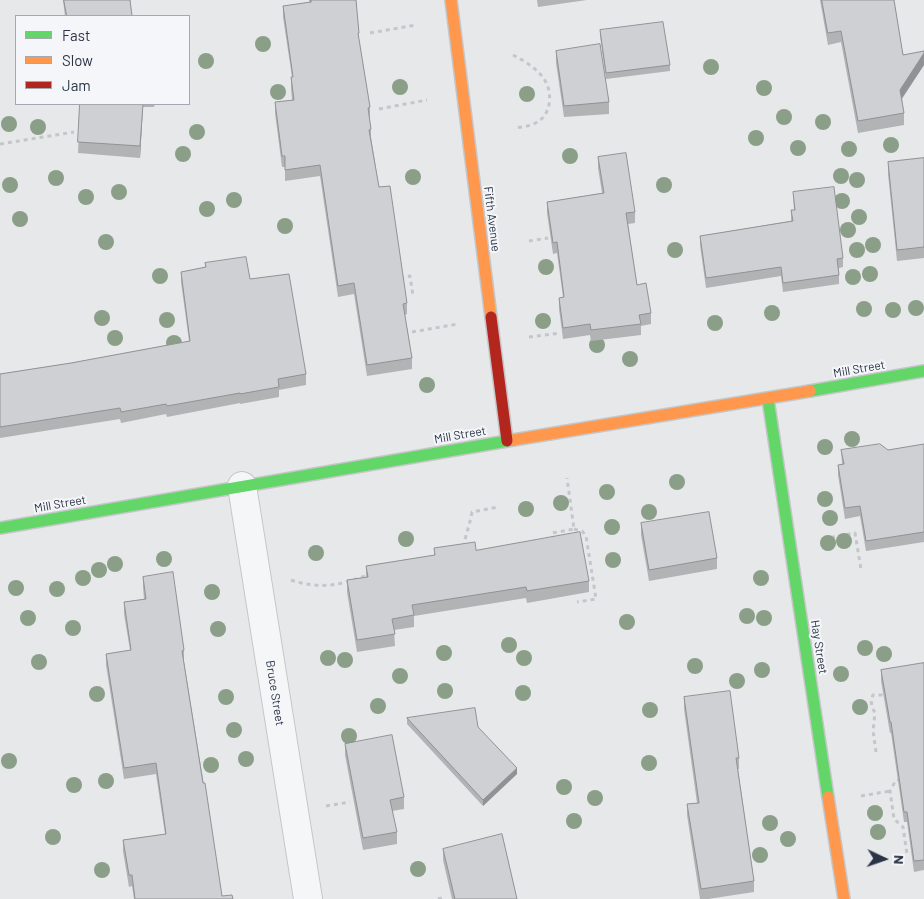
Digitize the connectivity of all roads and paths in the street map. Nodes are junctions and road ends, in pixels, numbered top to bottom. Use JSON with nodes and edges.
{"nodes":[{"id":1,"x":450,"y":0,"type":"edge"},
{"id":2,"x":416,"y":25,"type":"dead end"},
{"id":3,"x":370,"y":33,"type":"dead end"},
{"id":4,"x":513,"y":55,"type":"dead end"},
{"id":5,"x":427,"y":100,"type":"dead end"},
{"id":6,"x":379,"y":109,"type":"dead end"},
{"id":7,"x":514,"y":128,"type":"dead end"},
{"id":8,"x":74,"y":132,"type":"dead end"},
{"id":9,"x":0,"y":144,"type":"edge"},
{"id":10,"x":548,"y":238,"type":"edge"},
{"id":11,"x":529,"y":241,"type":"dead end"},
{"id":12,"x":392,"y":278,"type":"edge"},
{"id":13,"x":413,"y":296,"type":"dead end"},
{"id":14,"x":462,"y":323,"type":"dead end"},
{"id":15,"x":412,"y":332,"type":"dead end"},
{"id":16,"x":560,"y":333,"type":"edge"},
{"id":17,"x":529,"y":337,"type":"dead end"},
{"id":18,"x":924,"y":371,"type":"edge"},
{"id":19,"x":768,"y":399,"type":"junction"},
{"id":20,"x":507,"y":441,"type":"junction"},
{"id":21,"x":567,"y":478,"type":"dead end"},
{"id":22,"x":242,"y":486,"type":"junction"},
{"id":23,"x":498,"y":507,"type":"dead end"},
{"id":24,"x":0,"y":528,"type":"edge"},
{"id":25,"x":574,"y":529,"type":"junction"},
{"id":26,"x":820,"y":539,"type":"dead end"},
{"id":27,"x":554,"y":544,"type":"edge"},
{"id":28,"x":464,"y":550,"type":"edge"},
{"id":29,"x":861,"y":569,"type":"dead end"},
{"id":30,"x":377,"y":571,"type":"edge"},
{"id":31,"x":286,"y":578,"type":"dead end"},
{"id":32,"x":577,"y":602,"type":"edge"},
{"id":33,"x":883,"y":695,"type":"edge"},
{"id":34,"x":876,"y":752,"type":"dead end"},
{"id":35,"x":905,"y":779,"type":"edge"},
{"id":36,"x":890,"y":791,"type":"junction"},
{"id":37,"x":861,"y":796,"type":"dead end"},
{"id":38,"x":350,"y":802,"type":"dead end"},
{"id":39,"x":320,"y":806,"type":"dead end"},
{"id":40,"x":907,"y":854,"type":"dead end"},
{"id":41,"x":445,"y":897,"type":"dead end"},
{"id":42,"x":308,"y":899,"type":"edge"},
{"id":43,"x":438,"y":899,"type":"edge"},
{"id":44,"x":844,"y":899,"type":"edge"}],
"edges":[{"from":1,"to":20,"type":"street","name":"Fifth Avenue"},
{"from":2,"to":3,"type":"path"},
{"from":4,"to":7,"type":"path"},
{"from":5,"to":6,"type":"path"},
{"from":8,"to":9,"type":"path"},
{"from":10,"to":11,"type":"path"},
{"from":12,"to":13,"type":"path"},
{"from":14,"to":15,"type":"path"},
{"from":16,"to":17,"type":"path"},
{"from":18,"to":19,"type":"street","name":"Mill Street"},
{"from":19,"to":20,"type":"street","name":"Mill Street"},
{"from":19,"to":44,"type":"street","name":"Hay Street"},
{"from":20,"to":22,"type":"street","name":"Mill Street"},
{"from":21,"to":25,"type":"path"},
{"from":22,"to":24,"type":"street","name":"Mill Street"},
{"from":22,"to":42,"type":"street","name":"Bruce Street"},
{"from":23,"to":28,"type":"path"},
{"from":25,"to":27,"type":"path"},
{"from":25,"to":32,"type":"path"},
{"from":26,"to":29,"type":"path"},
{"from":30,"to":31,"type":"path"},
{"from":33,"to":34,"type":"path"},
{"from":35,"to":36,"type":"path"},
{"from":36,"to":37,"type":"path"},
{"from":36,"to":40,"type":"path"},
{"from":38,"to":39,"type":"path"},
{"from":41,"to":43,"type":"path"}]}
